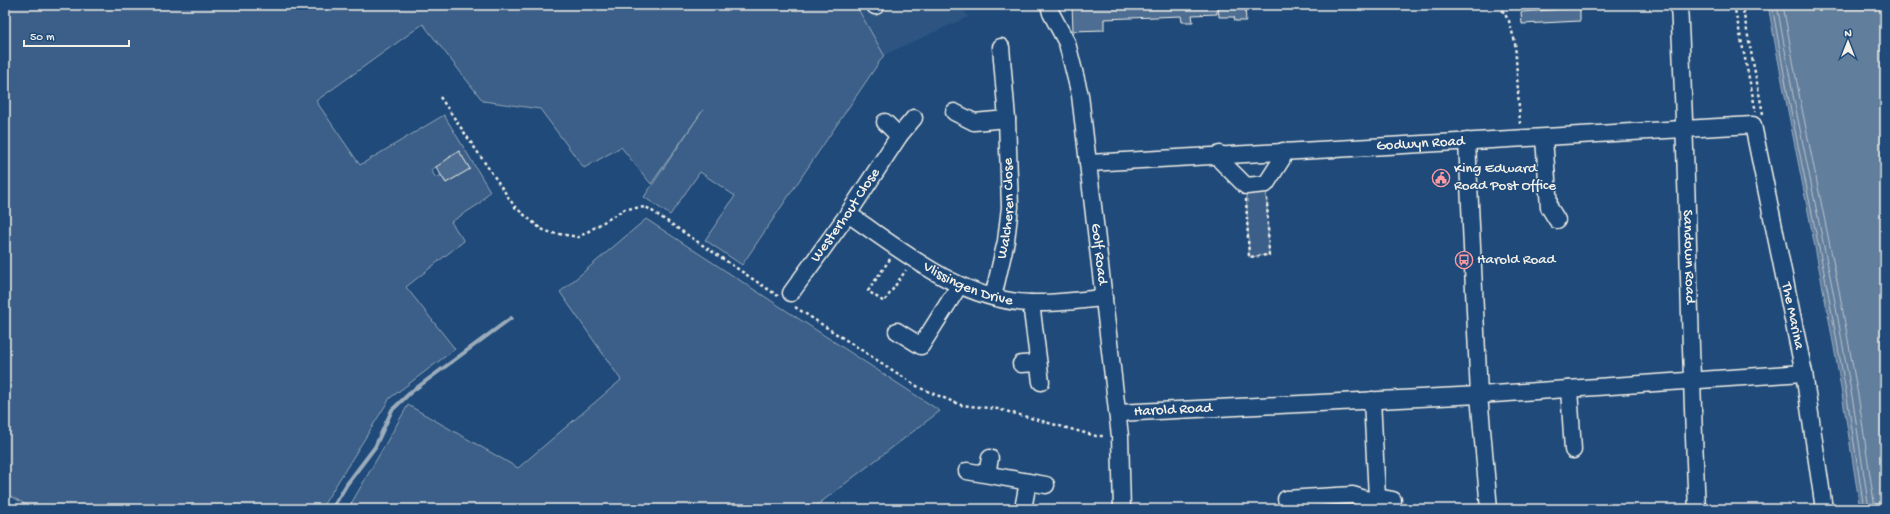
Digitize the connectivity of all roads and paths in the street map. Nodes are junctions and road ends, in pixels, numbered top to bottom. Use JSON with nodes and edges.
{"nodes":[{"id":1,"x":1049,"y":5,"type":"edge"},
{"id":2,"x":1500,"y":5,"type":"edge"},
{"id":3,"x":1679,"y":5,"type":"edge"},
{"id":4,"x":1734,"y":5,"type":"edge"},
{"id":5,"x":1001,"y":47,"type":"dead end"},
{"id":6,"x":1760,"y":96,"type":"dead end"},
{"id":7,"x":1753,"y":97,"type":"junction"},
{"id":8,"x":440,"y":98,"type":"dead end"},
{"id":9,"x":1755,"y":107,"type":"dead end"},
{"id":10,"x":954,"y":112,"type":"dead end"},
{"id":11,"x":914,"y":118,"type":"dead end"},
{"id":12,"x":1007,"y":119,"type":"junction"},
{"id":13,"x":885,"y":122,"type":"dead end"},
{"id":14,"x":1753,"y":125,"type":"joint"},
{"id":15,"x":1685,"y":129,"type":"junction"},
{"id":16,"x":899,"y":136,"type":"junction"},
{"id":17,"x":1521,"y":138,"type":"junction"},
{"id":18,"x":1544,"y":138,"type":"junction"},
{"id":19,"x":1467,"y":141,"type":"junction"},
{"id":20,"x":1283,"y":151,"type":"junction"},
{"id":21,"x":1220,"y":154,"type":"junction"},
{"id":22,"x":1089,"y":162,"type":"junction"},
{"id":23,"x":1266,"y":184,"type":"junction"},
{"id":24,"x":1246,"y":186,"type":"junction"},
{"id":25,"x":848,"y":214,"type":"junction"},
{"id":26,"x":1558,"y":220,"type":"dead end"},
{"id":27,"x":898,"y":247,"type":"junction"},
{"id":28,"x":914,"y":258,"type":"junction"},
{"id":29,"x":959,"y":286,"type":"junction"},
{"id":30,"x":993,"y":297,"type":"junction"},
{"id":31,"x":1104,"y":298,"type":"junction"},
{"id":32,"x":789,"y":299,"type":"junction"},
{"id":33,"x":1031,"y":303,"type":"junction"},
{"id":34,"x":897,"y":331,"type":"dead end"},
{"id":35,"x":1038,"y":363,"type":"junction"},
{"id":36,"x":1021,"y":364,"type":"dead end"},
{"id":37,"x":1804,"y":373,"type":"junction"},
{"id":38,"x":1691,"y":381,"type":"junction"},
{"id":39,"x":1041,"y":382,"type":"dead end"},
{"id":40,"x":1569,"y":389,"type":"junction"},
{"id":41,"x":1480,"y":394,"type":"junction"},
{"id":42,"x":1372,"y":400,"type":"junction"},
{"id":43,"x":1117,"y":413,"type":"junction"},
{"id":44,"x":1120,"y":436,"type":"junction"},
{"id":45,"x":1573,"y":450,"type":"dead end"},
{"id":46,"x":990,"y":458,"type":"dead end"},
{"id":47,"x":967,"y":471,"type":"dead end"},
{"id":48,"x":987,"y":474,"type":"junction"},
{"id":49,"x":1028,"y":482,"type":"junction"},
{"id":50,"x":1046,"y":486,"type":"dead end"},
{"id":51,"x":1377,"y":497,"type":"junction"},
{"id":52,"x":1286,"y":499,"type":"dead end"},
{"id":53,"x":1393,"y":500,"type":"dead end"},
{"id":54,"x":1312,"y":503,"type":"edge"},
{"id":55,"x":1023,"y":509,"type":"edge"},
{"id":56,"x":1122,"y":509,"type":"edge"},
{"id":57,"x":1489,"y":509,"type":"edge"},
{"id":58,"x":1697,"y":509,"type":"edge"},
{"id":59,"x":1824,"y":509,"type":"edge"}],
"edges":[{"from":1,"to":22,"type":"street","name":"Golf Road"},
{"from":2,"to":17,"type":"path"},
{"from":3,"to":15,"type":"street","name":"Sandown Road"},
{"from":4,"to":7,"type":"path"},
{"from":5,"to":12,"type":"street","name":"Walcheren Close"},
{"from":6,"to":7,"type":"path"},
{"from":7,"to":9,"type":"path"},
{"from":8,"to":32,"type":"path"},
{"from":10,"to":12,"type":"street"},
{"from":11,"to":16,"type":"street","name":"Westerhout Close"},
{"from":12,"to":30,"type":"street","name":"Walcheren Close"},
{"from":13,"to":16,"type":"street"},
{"from":14,"to":15,"type":"street","name":"Godwyn Road"},
{"from":14,"to":37,"type":"street","name":"The Marina"},
{"from":15,"to":18,"type":"street","name":"Godwyn Road"},
{"from":15,"to":38,"type":"street","name":"Sandown Road"},
{"from":16,"to":25,"type":"street","name":"Westerhout Close"},
{"from":17,"to":18,"type":"street","name":"Godwyn Road"},
{"from":17,"to":19,"type":"street","name":"Godwyn Road"},
{"from":18,"to":26,"type":"street"},
{"from":19,"to":20,"type":"street","name":"Godwyn Road"},
{"from":19,"to":41,"type":"street"},
{"from":20,"to":21,"type":"street","name":"Godwyn Road"},
{"from":20,"to":23,"type":"street"},
{"from":21,"to":22,"type":"street","name":"Godwyn Road"},
{"from":21,"to":24,"type":"street"},
{"from":22,"to":31,"type":"street","name":"Golf Road"},
{"from":23,"to":24,"type":"street"},
{"from":23,"to":24,"type":"path"},
{"from":25,"to":27,"type":"street","name":"Vlissingen Drive"},
{"from":25,"to":32,"type":"street","name":"Westerhout Close"},
{"from":27,"to":28,"type":"street","name":"Vlissingen Drive"},
{"from":27,"to":28,"type":"path"},
{"from":28,"to":29,"type":"street","name":"Vlissingen Drive"},
{"from":29,"to":30,"type":"street","name":"Vlissingen Drive"},
{"from":29,"to":34,"type":"street"},
{"from":30,"to":33,"type":"street","name":"Vlissingen Drive"},
{"from":31,"to":33,"type":"street","name":"Vlissingen Drive"},
{"from":31,"to":43,"type":"street","name":"Golf Road"},
{"from":32,"to":44,"type":"path"},
{"from":33,"to":35,"type":"street"},
{"from":35,"to":36,"type":"street"},
{"from":35,"to":39,"type":"street"},
{"from":37,"to":38,"type":"street","name":"Harold Road"},
{"from":37,"to":59,"type":"street","name":"The Marina"},
{"from":38,"to":40,"type":"street","name":"Harold Road"},
{"from":38,"to":58,"type":"street","name":"Sandown Road"},
{"from":40,"to":41,"type":"street","name":"Harold Road"},
{"from":40,"to":45,"type":"street"},
{"from":41,"to":42,"type":"street","name":"Harold Road"},
{"from":41,"to":57,"type":"street"},
{"from":42,"to":43,"type":"street","name":"Harold Road"},
{"from":42,"to":51,"type":"street"},
{"from":43,"to":44,"type":"street","name":"Golf Road"},
{"from":44,"to":56,"type":"street","name":"Golf Road"},
{"from":46,"to":48,"type":"street"},
{"from":47,"to":48,"type":"street"},
{"from":48,"to":49,"type":"street"},
{"from":49,"to":50,"type":"street"},
{"from":49,"to":55,"type":"street"},
{"from":51,"to":53,"type":"street"},
{"from":51,"to":54,"type":"street"},
{"from":52,"to":54,"type":"street"}]}
